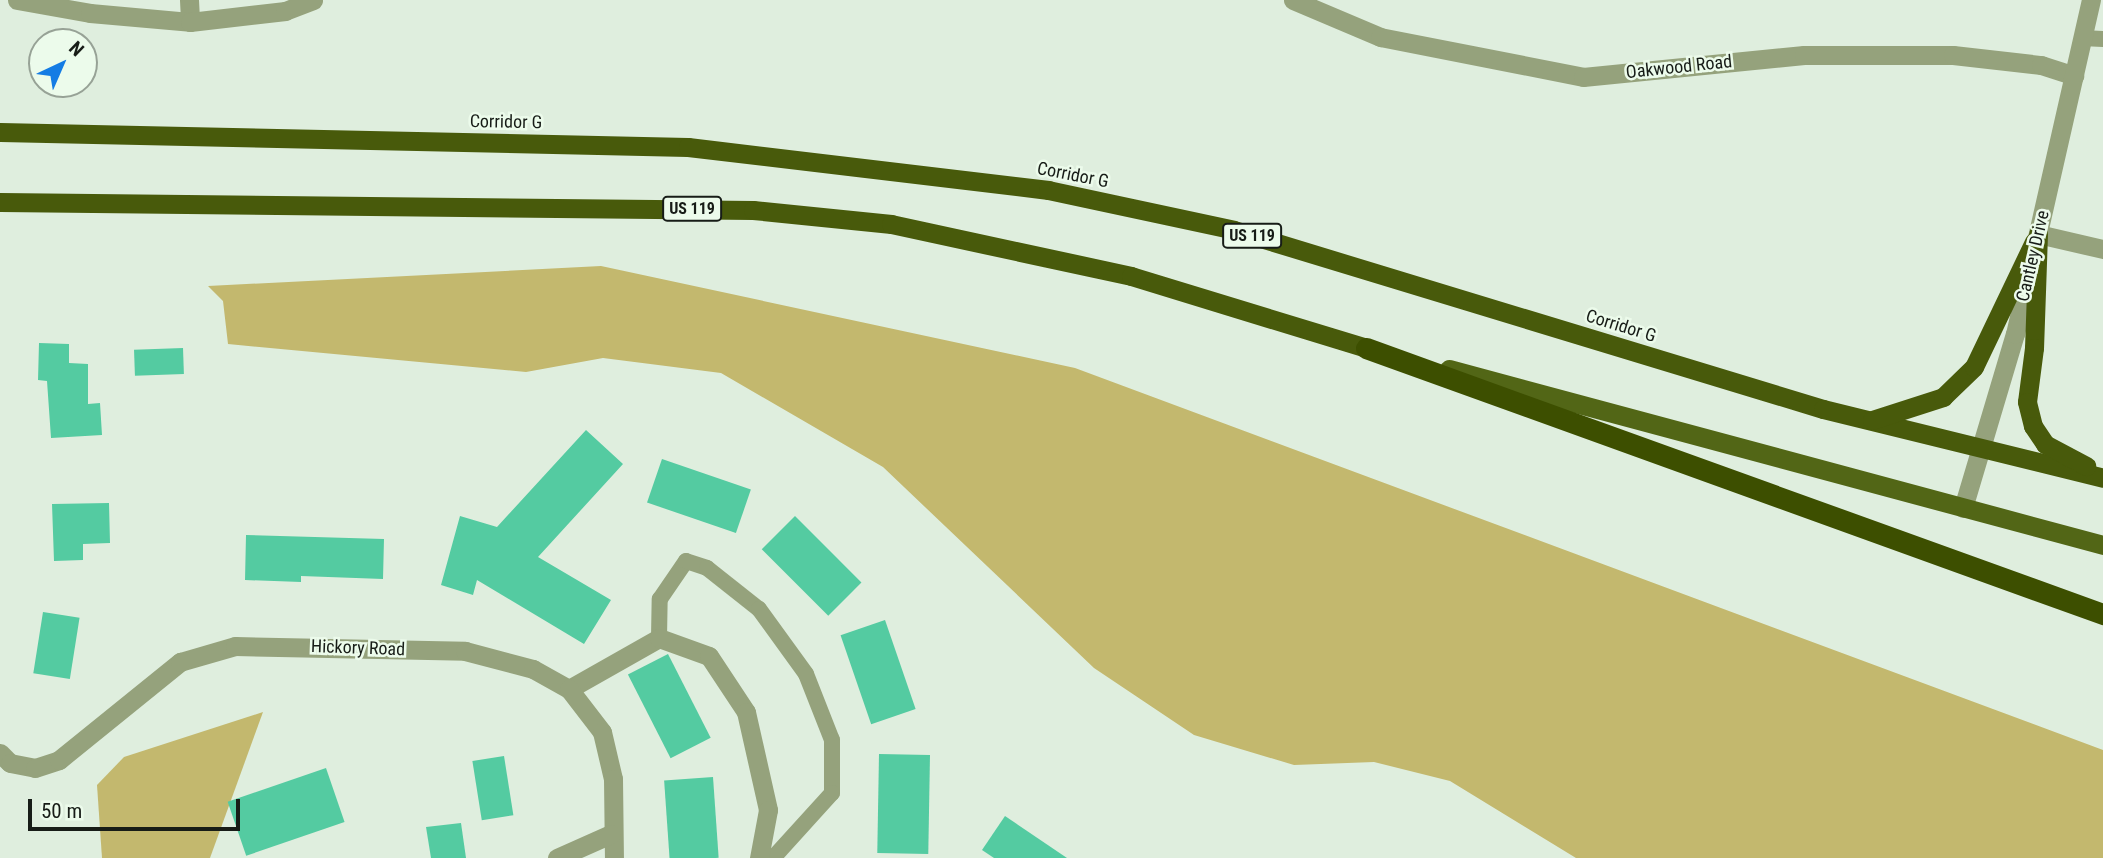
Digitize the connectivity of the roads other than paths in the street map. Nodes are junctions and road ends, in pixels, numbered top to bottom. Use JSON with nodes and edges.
{"nodes":[{"id":1,"x":17,"y":0,"type":"edge"},
{"id":2,"x":189,"y":0,"type":"edge"},
{"id":3,"x":313,"y":0,"type":"edge"},
{"id":4,"x":1293,"y":0,"type":"edge"},
{"id":5,"x":2091,"y":0,"type":"edge"},
{"id":6,"x":190,"y":22,"type":"junction"},
{"id":7,"x":2082,"y":38,"type":"junction"},
{"id":8,"x":2103,"y":39,"type":"edge"},
{"id":9,"x":2074,"y":76,"type":"junction"},
{"id":10,"x":0,"y":132,"type":"edge"},
{"id":11,"x":0,"y":202,"type":"edge"},
{"id":12,"x":2038,"y":234,"type":"junction"},
{"id":13,"x":2103,"y":249,"type":"edge"},
{"id":14,"x":1366,"y":348,"type":"junction"},
{"id":15,"x":1869,"y":421,"type":"junction"},
{"id":16,"x":1981,"y":448,"type":"junction"},
{"id":17,"x":2103,"y":472,"type":"edge"},
{"id":18,"x":2103,"y":478,"type":"edge"},
{"id":19,"x":1963,"y":508,"type":"junction"},
{"id":20,"x":2103,"y":545,"type":"edge"},
{"id":21,"x":2103,"y":614,"type":"edge"},
{"id":22,"x":659,"y":638,"type":"junction"},
{"id":23,"x":569,"y":689,"type":"junction"},
{"id":24,"x":0,"y":752,"type":"edge"},
{"id":25,"x":611,"y":834,"type":"junction"},
{"id":26,"x":557,"y":858,"type":"edge"},
{"id":27,"x":614,"y":858,"type":"edge"},
{"id":28,"x":759,"y":858,"type":"edge"},
{"id":29,"x":773,"y":858,"type":"edge"}],
"edges":[{"from":1,"to":6,"type":"street"},
{"from":2,"to":6,"type":"street"},
{"from":3,"to":6,"type":"street"},
{"from":4,"to":9,"type":"street","name":"Oakwood Road"},
{"from":5,"to":7,"type":"street","name":"Cantley Drive"},
{"from":7,"to":8,"type":"lane"},
{"from":7,"to":9,"type":"street","name":"Cantley Drive"},
{"from":9,"to":12,"type":"street","name":"Cantley Drive"},
{"from":10,"to":15,"type":"highway","name":"Corridor G","number":"US 119"},
{"from":11,"to":14,"type":"highway","number":"US 119"},
{"from":12,"to":13,"type":"street"},
{"from":12,"to":15,"type":"highway"},
{"from":12,"to":16,"type":"street","name":"Cantley Drive"},
{"from":12,"to":17,"type":"highway"},
{"from":14,"to":19,"type":"main road"},
{"from":14,"to":21,"type":"highway","number":"US 119"},
{"from":15,"to":16,"type":"highway","name":"Corridor G","number":"US 119"},
{"from":16,"to":18,"type":"highway","name":"Corridor G","number":"US 119"},
{"from":16,"to":19,"type":"street","name":"Cantley Drive"},
{"from":19,"to":20,"type":"main road"},
{"from":22,"to":23,"type":"street"},
{"from":22,"to":28,"type":"street"},
{"from":22,"to":29,"type":"lane"},
{"from":23,"to":24,"type":"street","name":"Hickory Road"},
{"from":23,"to":25,"type":"street","name":"Hickory Road"},
{"from":25,"to":26,"type":"street"},
{"from":25,"to":27,"type":"street","name":"Hickory Road"}]}
